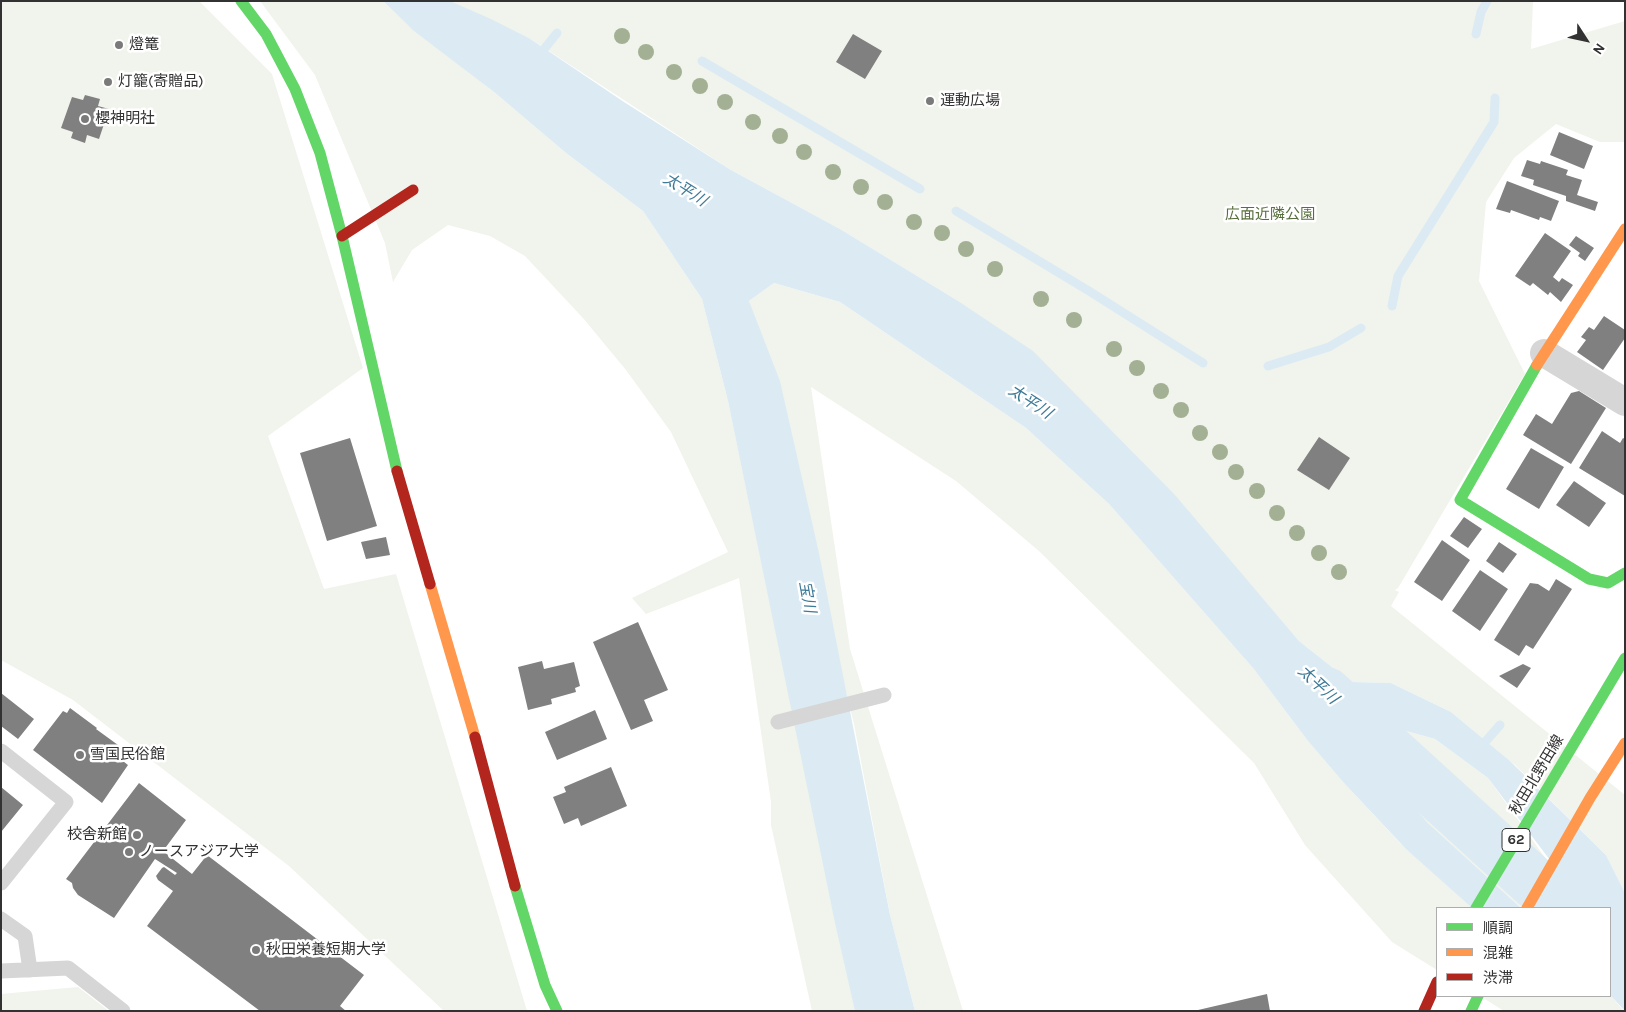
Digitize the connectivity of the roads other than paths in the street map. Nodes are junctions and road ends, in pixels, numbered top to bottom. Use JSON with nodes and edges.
{"nodes":[{"id":1,"x":241,"y":1,"type":"edge"},
{"id":2,"x":413,"y":190,"type":"dead end"},
{"id":3,"x":1625,"y":229,"type":"edge"},
{"id":4,"x":342,"y":236,"type":"junction"},
{"id":5,"x":1544,"y":353,"type":"junction"},
{"id":6,"x":1625,"y":402,"type":"edge"},
{"id":7,"x":1625,"y":573,"type":"edge"},
{"id":8,"x":1625,"y":658,"type":"edge"},
{"id":9,"x":884,"y":695,"type":"dead end"},
{"id":10,"x":778,"y":722,"type":"dead end"},
{"id":11,"x":1625,"y":743,"type":"edge"},
{"id":12,"x":1,"y":751,"type":"edge"},
{"id":13,"x":1,"y":883,"type":"edge"},
{"id":14,"x":1477,"y":907,"type":"edge"},
{"id":15,"x":1528,"y":907,"type":"edge"},
{"id":16,"x":1,"y":919,"type":"edge"},
{"id":17,"x":30,"y":970,"type":"junction"},
{"id":18,"x":1,"y":971,"type":"edge"},
{"id":19,"x":1436,"y":984,"type":"edge"},
{"id":20,"x":1478,"y":997,"type":"edge"},
{"id":21,"x":122,"y":1011,"type":"edge"},
{"id":22,"x":557,"y":1011,"type":"edge"},
{"id":23,"x":1424,"y":1011,"type":"edge"},
{"id":24,"x":1471,"y":1011,"type":"edge"}],
"edges":[{"from":1,"to":4,"type":"street"},
{"from":2,"to":4,"type":"street"},
{"from":3,"to":5,"type":"street"},
{"from":4,"to":22,"type":"street"},
{"from":5,"to":6,"type":"street"},
{"from":5,"to":7,"type":"street"},
{"from":8,"to":14,"type":"street","name":"秋田北野田線","number":"62"},
{"from":9,"to":10,"type":"lane"},
{"from":11,"to":15,"type":"street"},
{"from":12,"to":13,"type":"lane"},
{"from":16,"to":17,"type":"lane"},
{"from":17,"to":18,"type":"lane"},
{"from":17,"to":21,"type":"lane"},
{"from":19,"to":23,"type":"street"},
{"from":20,"to":24,"type":"street"}]}
